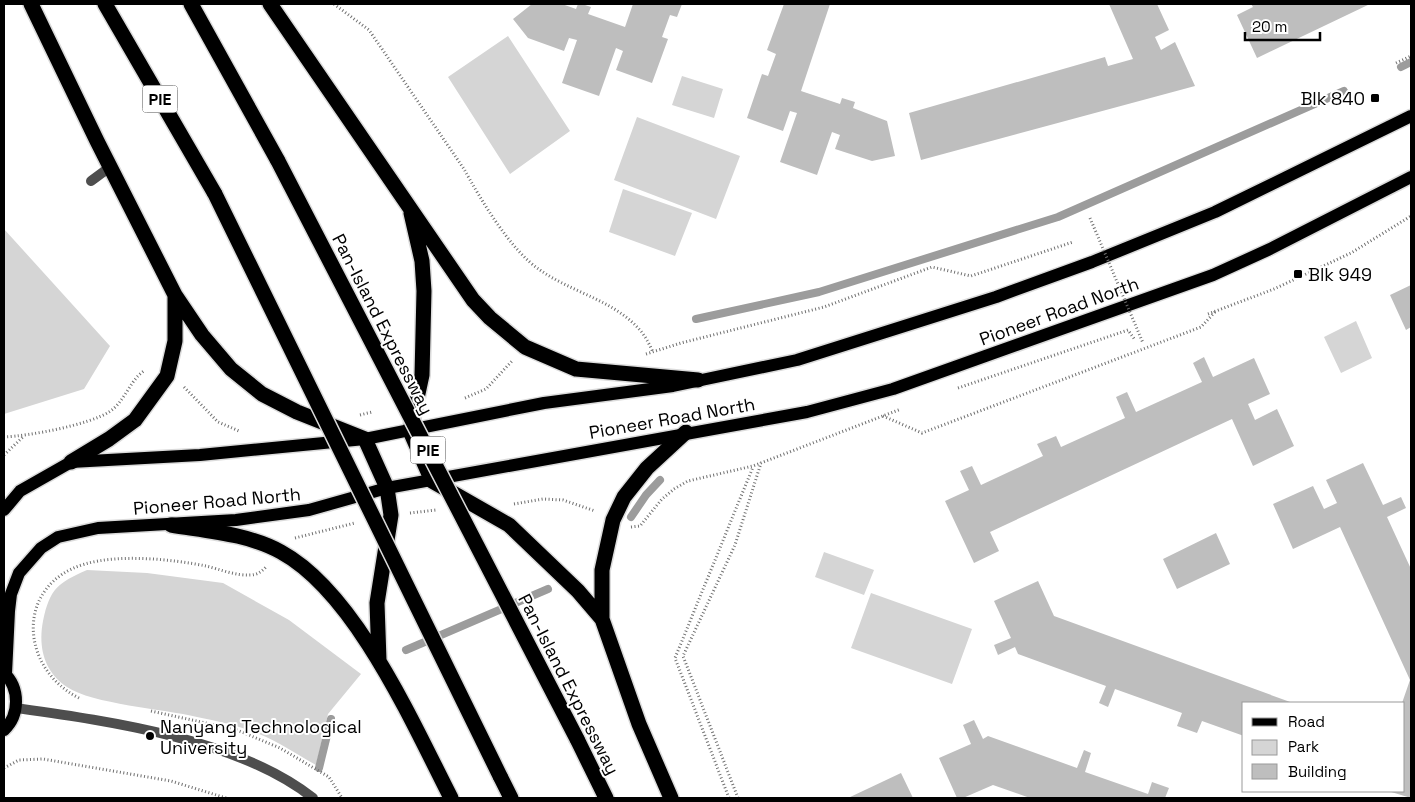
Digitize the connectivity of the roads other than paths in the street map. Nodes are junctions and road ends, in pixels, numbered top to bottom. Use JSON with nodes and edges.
{"nodes":[{"id":1,"x":31,"y":4,"type":"edge"},
{"id":2,"x":105,"y":4,"type":"edge"},
{"id":3,"x":191,"y":4,"type":"edge"},
{"id":4,"x":270,"y":4,"type":"edge"},
{"id":5,"x":1411,"y":116,"type":"edge"},
{"id":6,"x":110,"y":168,"type":"junction"},
{"id":7,"x":1411,"y":177,"type":"edge"},
{"id":8,"x":91,"y":181,"type":"dead end"},
{"id":9,"x":409,"y":204,"type":"junction"},
{"id":10,"x":175,"y":295,"type":"junction"},
{"id":11,"x":698,"y":380,"type":"junction"},
{"id":12,"x":410,"y":431,"type":"junction"},
{"id":13,"x":686,"y":432,"type":"junction"},
{"id":14,"x":366,"y":439,"type":"junction"},
{"id":15,"x":71,"y":462,"type":"junction"},
{"id":16,"x":432,"y":481,"type":"junction"},
{"id":17,"x":387,"y":488,"type":"junction"},
{"id":18,"x":4,"y":510,"type":"edge"},
{"id":19,"x":171,"y":525,"type":"junction"},
{"id":20,"x":602,"y":619,"type":"junction"},
{"id":21,"x":379,"y":660,"type":"junction"},
{"id":22,"x":5,"y":673,"type":"edge"},
{"id":23,"x":16,"y":708,"type":"junction"},
{"id":24,"x":4,"y":730,"type":"edge"},
{"id":25,"x":312,"y":798,"type":"edge"},
{"id":26,"x":451,"y":798,"type":"edge"},
{"id":27,"x":511,"y":798,"type":"edge"},
{"id":28,"x":606,"y":798,"type":"edge"},
{"id":29,"x":671,"y":798,"type":"edge"}],
"edges":[{"from":1,"to":6,"type":"highway"},
{"from":2,"to":27,"type":"highway","number":"PIE","bridge":true},
{"from":3,"to":28,"type":"highway","name":"Pan-Island Expressway","number":"PIE","bridge":true},
{"from":4,"to":9,"type":"highway"},
{"from":5,"to":11,"type":"main road","name":"Pioneer Road North"},
{"from":6,"to":8,"type":"street"},
{"from":6,"to":10,"type":"highway"},
{"from":7,"to":13,"type":"main road","name":"Pioneer Road North"},
{"from":9,"to":11,"type":"highway"},
{"from":9,"to":12,"type":"highway"},
{"from":10,"to":14,"type":"highway"},
{"from":10,"to":15,"type":"highway"},
{"from":11,"to":12,"type":"main road","name":"Pioneer Road North"},
{"from":12,"to":14,"type":"main road","name":"Pioneer Road North"},
{"from":12,"to":16,"type":"highway"},
{"from":13,"to":16,"type":"main road","name":"Pioneer Road North"},
{"from":13,"to":20,"type":"highway"},
{"from":14,"to":15,"type":"main road","name":"Pioneer Road North"},
{"from":14,"to":17,"type":"highway"},
{"from":15,"to":18,"type":"main road","name":"Pioneer Road North"},
{"from":16,"to":17,"type":"main road","name":"Pioneer Road North"},
{"from":16,"to":20,"type":"highway"},
{"from":17,"to":19,"type":"main road","name":"Pioneer Road North"},
{"from":17,"to":21,"type":"highway"},
{"from":19,"to":21,"type":"highway"},
{"from":19,"to":22,"type":"main road","name":"Pioneer Road North"},
{"from":20,"to":29,"type":"highway"},
{"from":21,"to":26,"type":"highway"},
{"from":22,"to":23,"type":"main road"},
{"from":23,"to":24,"type":"main road"},
{"from":23,"to":25,"type":"street"}]}
